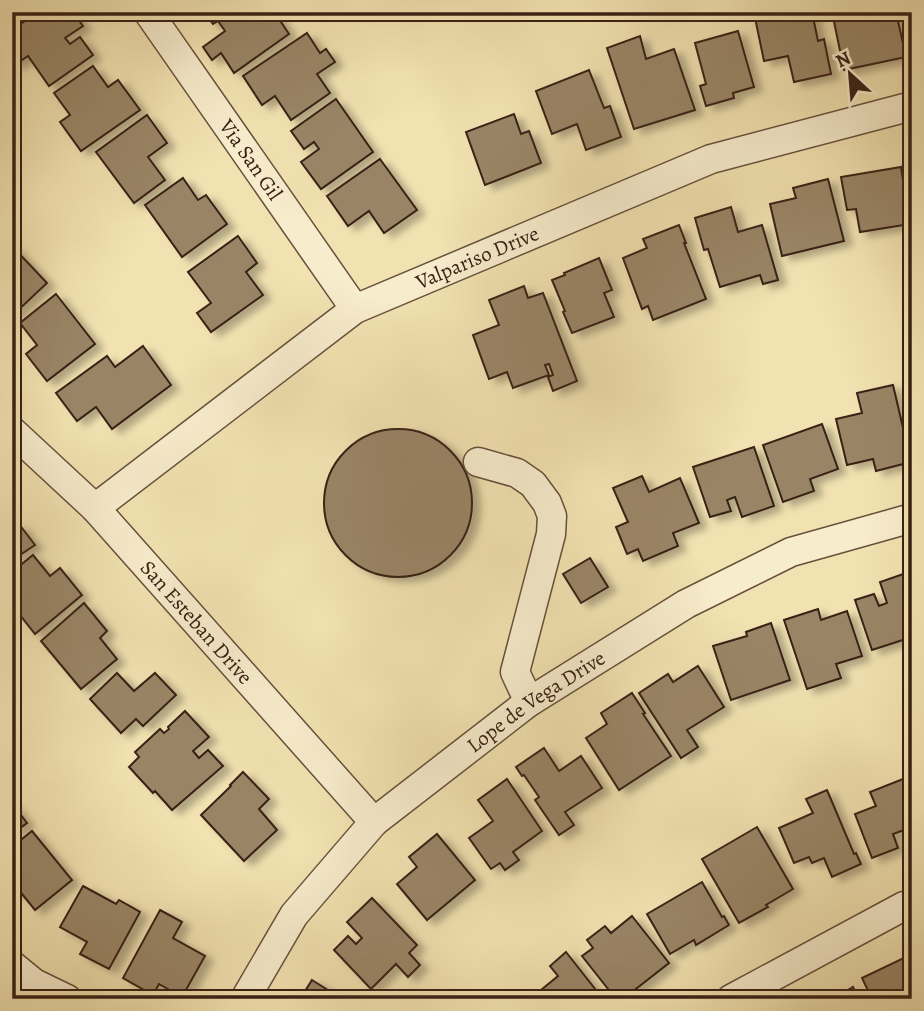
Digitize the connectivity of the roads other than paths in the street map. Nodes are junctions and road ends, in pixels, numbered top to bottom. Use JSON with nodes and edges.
{"nodes":[{"id":1,"x":148,"y":12,"type":"edge"},
{"id":2,"x":912,"y":106,"type":"edge"},
{"id":3,"x":355,"y":309,"type":"junction"},
{"id":4,"x":12,"y":431,"type":"edge"},
{"id":5,"x":478,"y":462,"type":"dead end"},
{"id":6,"x":95,"y":508,"type":"junction"},
{"id":7,"x":912,"y":518,"type":"edge"},
{"id":8,"x":530,"y":702,"type":"junction"},
{"id":9,"x":374,"y":822,"type":"junction"},
{"id":10,"x":912,"y":904,"type":"edge"},
{"id":11,"x":12,"y":965,"type":"edge"},
{"id":12,"x":67,"y":999,"type":"edge"},
{"id":13,"x":245,"y":999,"type":"edge"},
{"id":14,"x":731,"y":999,"type":"edge"}],
"edges":[{"from":1,"to":3,"type":"street","name":"Via San Gil"},
{"from":2,"to":3,"type":"street","name":"Valpariso Drive"},
{"from":3,"to":6,"type":"street","name":"Valpariso Drive"},
{"from":4,"to":6,"type":"street","name":"San Esteban Drive"},
{"from":5,"to":8,"type":"street"},
{"from":6,"to":9,"type":"street","name":"San Esteban Drive"},
{"from":7,"to":8,"type":"street","name":"Lope de Vega Drive"},
{"from":8,"to":9,"type":"street","name":"Lope de Vega Drive"},
{"from":9,"to":13,"type":"street","name":"Lope de Vega Drive"},
{"from":10,"to":14,"type":"street"},
{"from":11,"to":12,"type":"street"}]}
